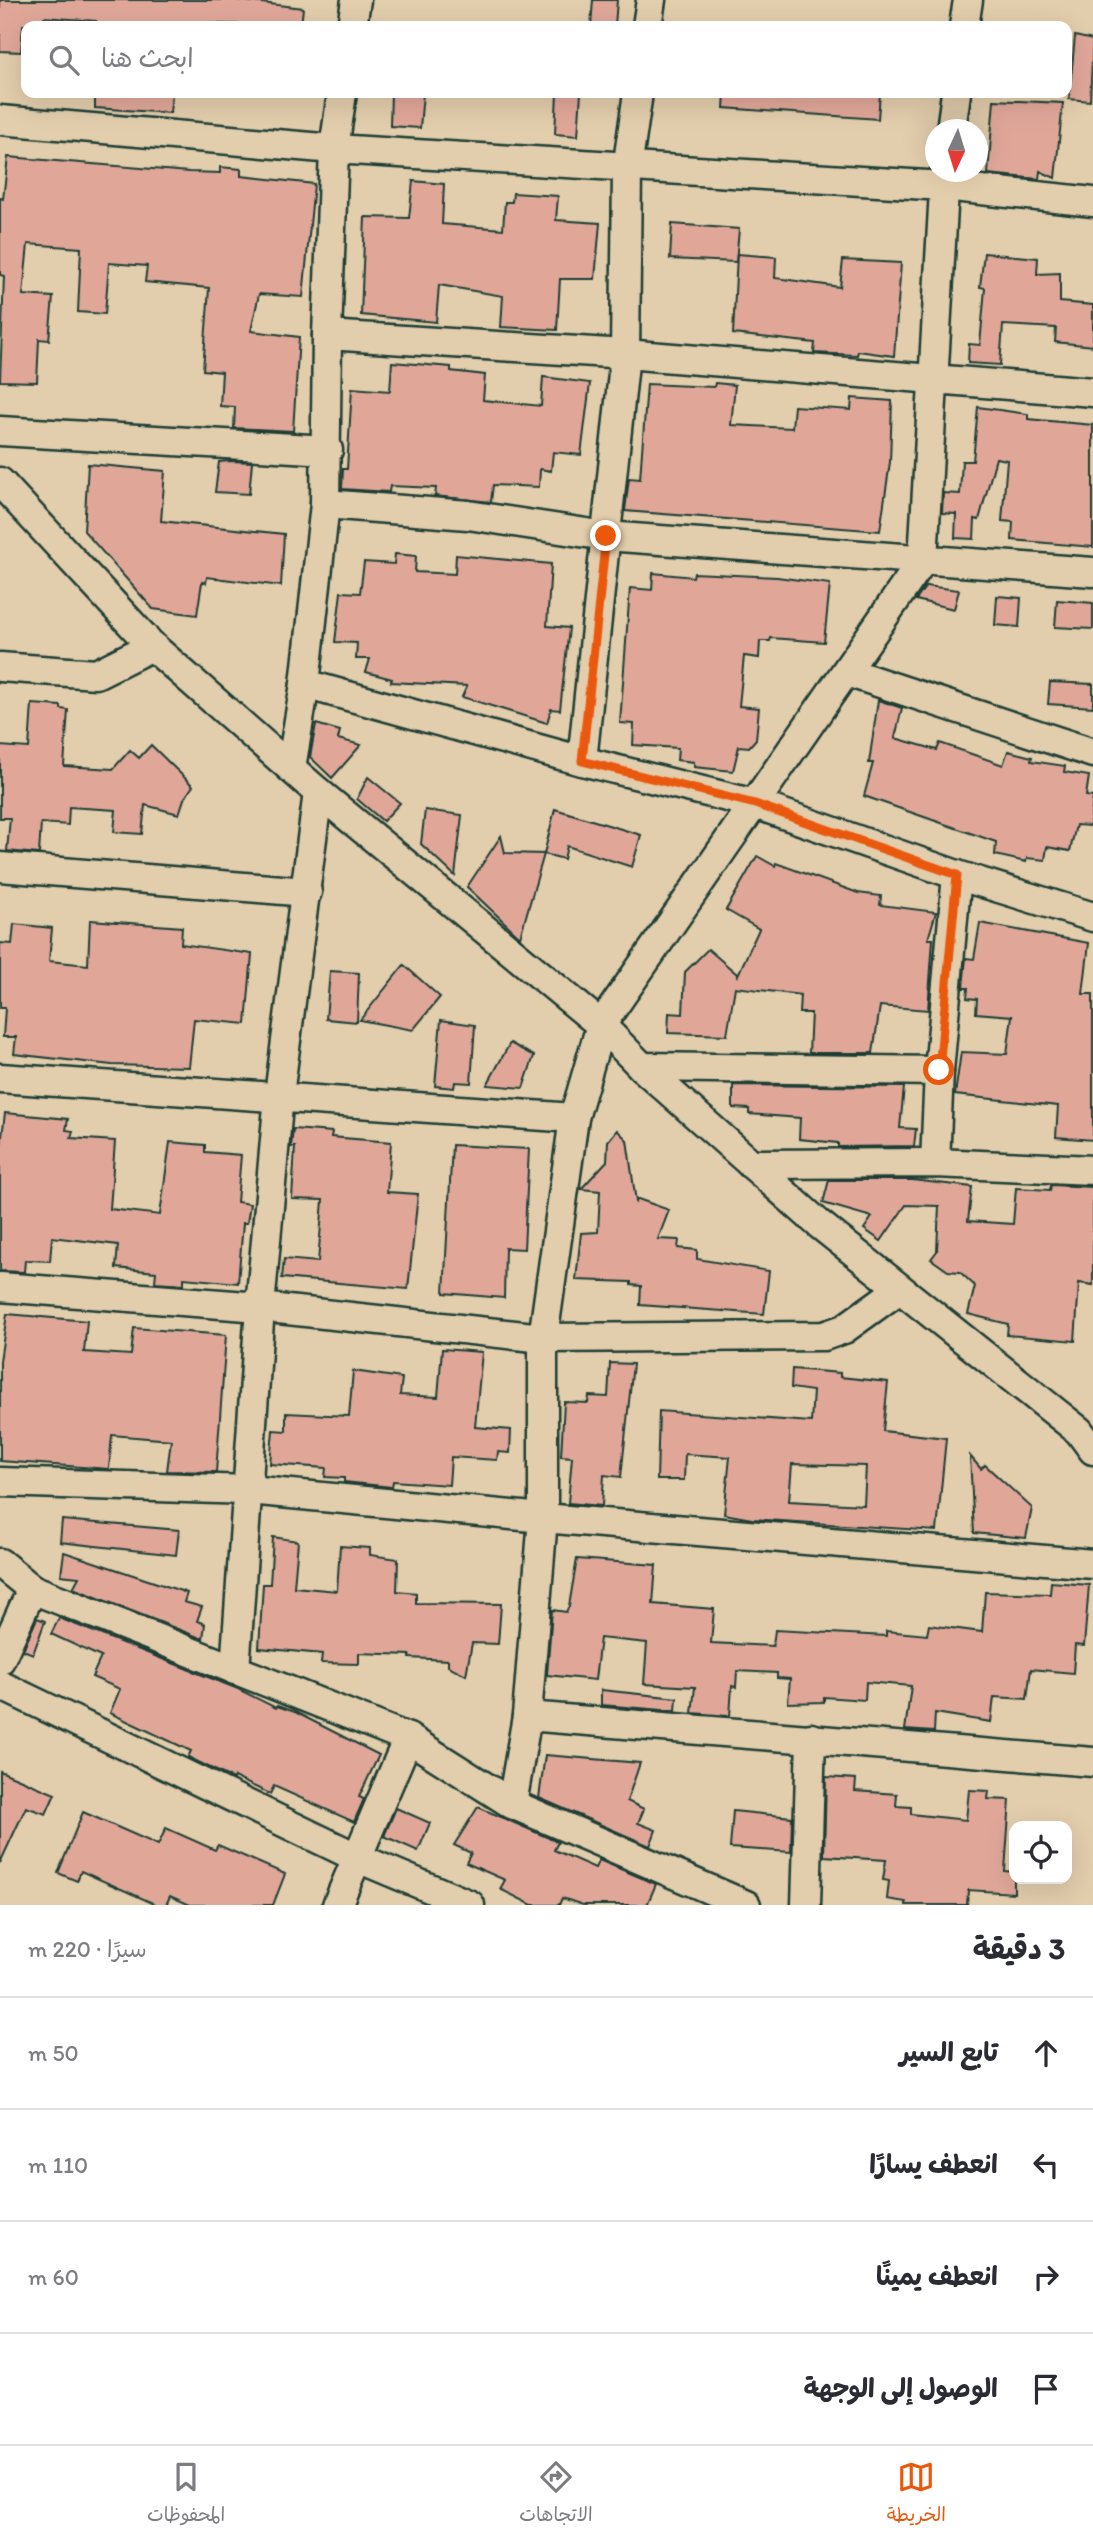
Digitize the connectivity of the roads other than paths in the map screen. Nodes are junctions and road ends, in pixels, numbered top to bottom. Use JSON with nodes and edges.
{"nodes":[{"id":1,"x":356,"y":0,"type":"edge"},
{"id":2,"x":651,"y":0,"type":"edge"},
{"id":3,"x":968,"y":0,"type":"edge"},
{"id":4,"x":353,"y":21,"type":"edge"},
{"id":5,"x":648,"y":21,"type":"edge"},
{"id":6,"x":965,"y":21,"type":"edge"},
{"id":7,"x":341,"y":98,"type":"edge"},
{"id":8,"x":637,"y":98,"type":"edge"},
{"id":9,"x":955,"y":98,"type":"edge"},
{"id":10,"x":952,"y":119,"type":"edge"},
{"id":11,"x":0,"y":120,"type":"edge"},
{"id":12,"x":334,"y":149,"type":"junction"},
{"id":13,"x":627,"y":169,"type":"junction"},
{"id":14,"x":925,"y":178,"type":"edge"},
{"id":15,"x":945,"y":182,"type":"edge"},
{"id":16,"x":964,"y":182,"type":"edge"},
{"id":17,"x":1093,"y":202,"type":"edge"},
{"id":18,"x":327,"y":335,"type":"junction"},
{"id":19,"x":625,"y":354,"type":"junction"},
{"id":20,"x":933,"y":381,"type":"junction"},
{"id":21,"x":1093,"y":392,"type":"edge"},
{"id":22,"x":0,"y":431,"type":"edge"},
{"id":23,"x":328,"y":450,"type":"junction"},
{"id":24,"x":0,"y":482,"type":"edge"},
{"id":25,"x":326,"y":504,"type":"junction"},
{"id":26,"x":606,"y":536,"type":"junction"},
{"id":27,"x":923,"y":560,"type":"junction"},
{"id":28,"x":1093,"y":572,"type":"edge"},
{"id":29,"x":152,"y":646,"type":"junction"},
{"id":30,"x":0,"y":667,"type":"edge"},
{"id":31,"x":847,"y":672,"type":"junction"},
{"id":32,"x":304,"y":684,"type":"junction"},
{"id":33,"x":1093,"y":753,"type":"edge"},
{"id":34,"x":582,"y":761,"type":"junction"},
{"id":35,"x":291,"y":768,"type":"junction"},
{"id":36,"x":318,"y":792,"type":"junction"},
{"id":37,"x":755,"y":804,"type":"junction"},
{"id":38,"x":0,"y":867,"type":"edge"},
{"id":39,"x":957,"y":875,"type":"junction"},
{"id":40,"x":307,"y":892,"type":"junction"},
{"id":41,"x":1093,"y":917,"type":"edge"},
{"id":42,"x":601,"y":1025,"type":"junction"},
{"id":43,"x":642,"y":1067,"type":"junction"},
{"id":44,"x":939,"y":1070,"type":"junction"},
{"id":45,"x":0,"y":1077,"type":"edge"},
{"id":46,"x":279,"y":1095,"type":"junction"},
{"id":47,"x":573,"y":1118,"type":"junction"},
{"id":48,"x":935,"y":1163,"type":"junction"},
{"id":49,"x":751,"y":1164,"type":"junction"},
{"id":50,"x":1093,"y":1170,"type":"edge"},
{"id":51,"x":0,"y":1287,"type":"edge"},
{"id":52,"x":898,"y":1290,"type":"junction"},
{"id":53,"x":260,"y":1307,"type":"junction"},
{"id":54,"x":543,"y":1338,"type":"junction"},
{"id":55,"x":1093,"y":1450,"type":"edge"},
{"id":56,"x":0,"y":1482,"type":"edge"},
{"id":57,"x":249,"y":1490,"type":"junction"},
{"id":58,"x":543,"y":1518,"type":"junction"},
{"id":59,"x":0,"y":1563,"type":"edge"},
{"id":60,"x":1093,"y":1564,"type":"edge"},
{"id":61,"x":32,"y":1589,"type":"junction"},
{"id":62,"x":0,"y":1660,"type":"edge"},
{"id":63,"x":235,"y":1670,"type":"junction"},
{"id":64,"x":0,"y":1685,"type":"edge"},
{"id":65,"x":527,"y":1716,"type":"junction"},
{"id":66,"x":408,"y":1738,"type":"junction"},
{"id":67,"x":811,"y":1738,"type":"junction"},
{"id":68,"x":1093,"y":1762,"type":"edge"},
{"id":69,"x":513,"y":1804,"type":"junction"},
{"id":70,"x":358,"y":1858,"type":"junction"},
{"id":71,"x":337,"y":1905,"type":"edge"},
{"id":72,"x":470,"y":1905,"type":"edge"},
{"id":73,"x":746,"y":1905,"type":"edge"},
{"id":74,"x":806,"y":1905,"type":"edge"}],
"edges":[{"from":1,"to":4,"type":"street"},
{"from":2,"to":5,"type":"street"},
{"from":3,"to":6,"type":"street"},
{"from":7,"to":12,"type":"street"},
{"from":8,"to":13,"type":"street"},
{"from":9,"to":10,"type":"street"},
{"from":11,"to":12,"type":"street"},
{"from":12,"to":13,"type":"street"},
{"from":12,"to":18,"type":"street"},
{"from":13,"to":14,"type":"street"},
{"from":13,"to":19,"type":"street"},
{"from":15,"to":20,"type":"street"},
{"from":16,"to":17,"type":"street"},
{"from":18,"to":19,"type":"street"},
{"from":18,"to":23,"type":"street"},
{"from":19,"to":20,"type":"street"},
{"from":19,"to":26,"type":"street"},
{"from":20,"to":21,"type":"street"},
{"from":20,"to":27,"type":"street"},
{"from":22,"to":23,"type":"street"},
{"from":23,"to":25,"type":"street"},
{"from":24,"to":29,"type":"street"},
{"from":25,"to":26,"type":"street"},
{"from":25,"to":32,"type":"street"},
{"from":26,"to":27,"type":"street"},
{"from":26,"to":34,"type":"street"},
{"from":27,"to":28,"type":"street"},
{"from":27,"to":31,"type":"street"},
{"from":29,"to":30,"type":"street"},
{"from":29,"to":35,"type":"street"},
{"from":31,"to":33,"type":"street"},
{"from":31,"to":37,"type":"street"},
{"from":32,"to":34,"type":"street"},
{"from":32,"to":35,"type":"street"},
{"from":34,"to":37,"type":"street"},
{"from":35,"to":36,"type":"street"},
{"from":36,"to":40,"type":"street"},
{"from":36,"to":42,"type":"street"},
{"from":37,"to":39,"type":"street"},
{"from":37,"to":42,"type":"street"},
{"from":38,"to":40,"type":"street"},
{"from":39,"to":41,"type":"street"},
{"from":39,"to":44,"type":"street"},
{"from":40,"to":46,"type":"street"},
{"from":42,"to":43,"type":"street"},
{"from":42,"to":47,"type":"street"},
{"from":43,"to":44,"type":"street"},
{"from":43,"to":49,"type":"street"},
{"from":44,"to":48,"type":"street"},
{"from":45,"to":46,"type":"street"},
{"from":46,"to":47,"type":"street"},
{"from":46,"to":53,"type":"street"},
{"from":47,"to":54,"type":"street"},
{"from":48,"to":49,"type":"street"},
{"from":48,"to":50,"type":"street"},
{"from":49,"to":52,"type":"street"},
{"from":51,"to":53,"type":"street"},
{"from":52,"to":54,"type":"street"},
{"from":52,"to":55,"type":"street"},
{"from":53,"to":54,"type":"street"},
{"from":53,"to":57,"type":"street"},
{"from":54,"to":58,"type":"street"},
{"from":56,"to":57,"type":"street"},
{"from":57,"to":58,"type":"street"},
{"from":57,"to":63,"type":"street"},
{"from":58,"to":60,"type":"street"},
{"from":58,"to":65,"type":"street"},
{"from":59,"to":61,"type":"street"},
{"from":61,"to":62,"type":"street"},
{"from":61,"to":63,"type":"street"},
{"from":63,"to":66,"type":"street"},
{"from":64,"to":70,"type":"street"},
{"from":65,"to":67,"type":"street"},
{"from":65,"to":69,"type":"street"},
{"from":66,"to":69,"type":"street"},
{"from":66,"to":70,"type":"street"},
{"from":67,"to":68,"type":"street"},
{"from":67,"to":74,"type":"street"},
{"from":69,"to":73,"type":"street"},
{"from":70,"to":71,"type":"street"},
{"from":70,"to":72,"type":"street"}]}
